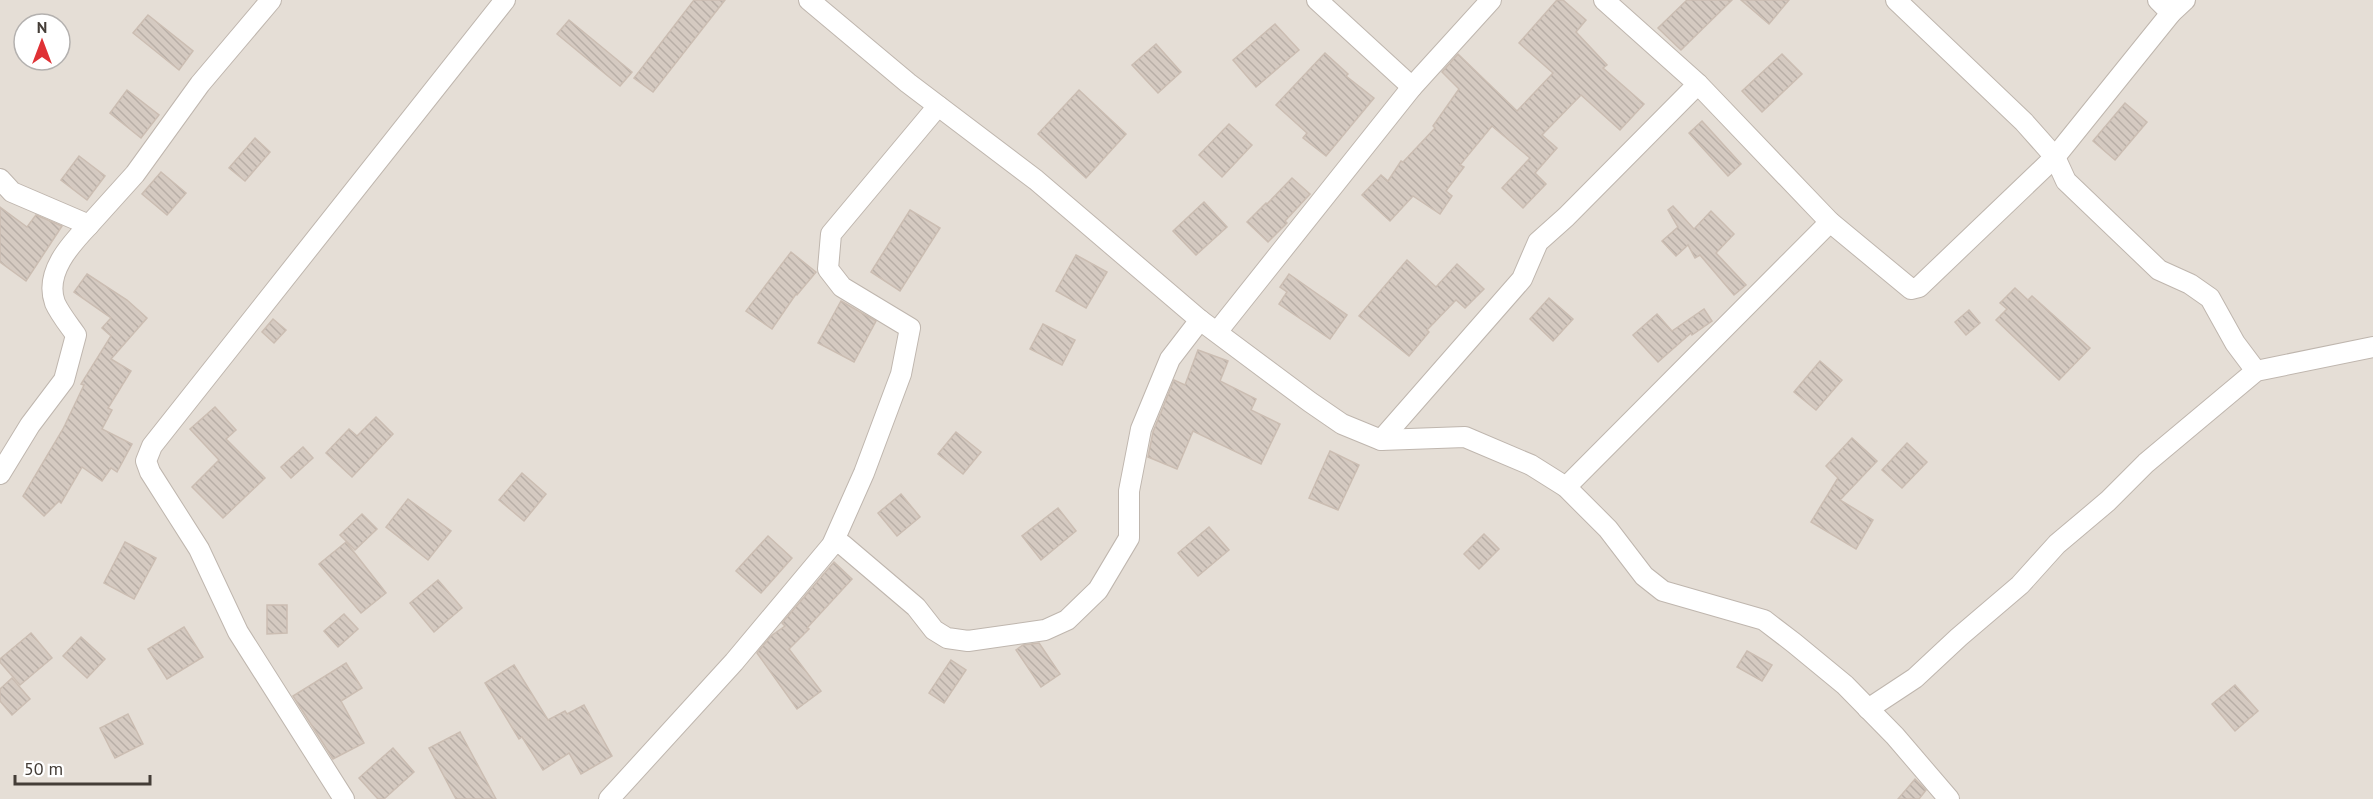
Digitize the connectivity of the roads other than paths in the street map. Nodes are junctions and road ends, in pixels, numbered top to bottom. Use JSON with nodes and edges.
{"nodes":[{"id":1,"x":271,"y":0,"type":"edge"},
{"id":2,"x":505,"y":0,"type":"edge"},
{"id":3,"x":809,"y":0,"type":"edge"},
{"id":4,"x":1317,"y":0,"type":"edge"},
{"id":5,"x":1491,"y":0,"type":"edge"},
{"id":6,"x":1604,"y":0,"type":"edge"},
{"id":7,"x":1896,"y":0,"type":"edge"},
{"id":8,"x":2171,"y":4,"type":"edge"},
{"id":9,"x":1698,"y":84,"type":"junction"},
{"id":10,"x":1412,"y":87,"type":"junction"},
{"id":11,"x":938,"y":106,"type":"junction"},
{"id":12,"x":2055,"y":157,"type":"junction"},
{"id":13,"x":0,"y":179,"type":"edge"},
{"id":14,"x":1830,"y":222,"type":"junction"},
{"id":15,"x":89,"y":225,"type":"junction"},
{"id":16,"x":1200,"y":320,"type":"junction"},
{"id":17,"x":1217,"y":332,"type":"junction"},
{"id":18,"x":2373,"y":347,"type":"edge"},
{"id":19,"x":2256,"y":370,"type":"junction"},
{"id":20,"x":1381,"y":440,"type":"junction"},
{"id":21,"x":0,"y":474,"type":"edge"},
{"id":22,"x":1566,"y":487,"type":"junction"},
{"id":23,"x":832,"y":545,"type":"junction"},
{"id":24,"x":1869,"y":709,"type":"junction"},
{"id":25,"x":344,"y":799,"type":"edge"},
{"id":26,"x":609,"y":799,"type":"edge"},
{"id":27,"x":1949,"y":799,"type":"edge"}],
"edges":[{"from":1,"to":15,"type":"street"},
{"from":2,"to":25,"type":"street"},
{"from":3,"to":11,"type":"street"},
{"from":4,"to":10,"type":"street"},
{"from":5,"to":10,"type":"street"},
{"from":6,"to":9,"type":"street"},
{"from":7,"to":12,"type":"street"},
{"from":8,"to":12,"type":"street"},
{"from":9,"to":14,"type":"street"},
{"from":9,"to":20,"type":"street"},
{"from":10,"to":17,"type":"street"},
{"from":11,"to":16,"type":"street"},
{"from":11,"to":23,"type":"street"},
{"from":12,"to":14,"type":"street"},
{"from":12,"to":19,"type":"street"},
{"from":13,"to":15,"type":"street"},
{"from":14,"to":22,"type":"street"},
{"from":15,"to":21,"type":"street"},
{"from":16,"to":17,"type":"street"},
{"from":16,"to":23,"type":"street"},
{"from":17,"to":20,"type":"street"},
{"from":18,"to":19,"type":"street"},
{"from":19,"to":24,"type":"street"},
{"from":20,"to":22,"type":"street"},
{"from":22,"to":24,"type":"street"},
{"from":23,"to":26,"type":"street"},
{"from":24,"to":27,"type":"street"}]}
